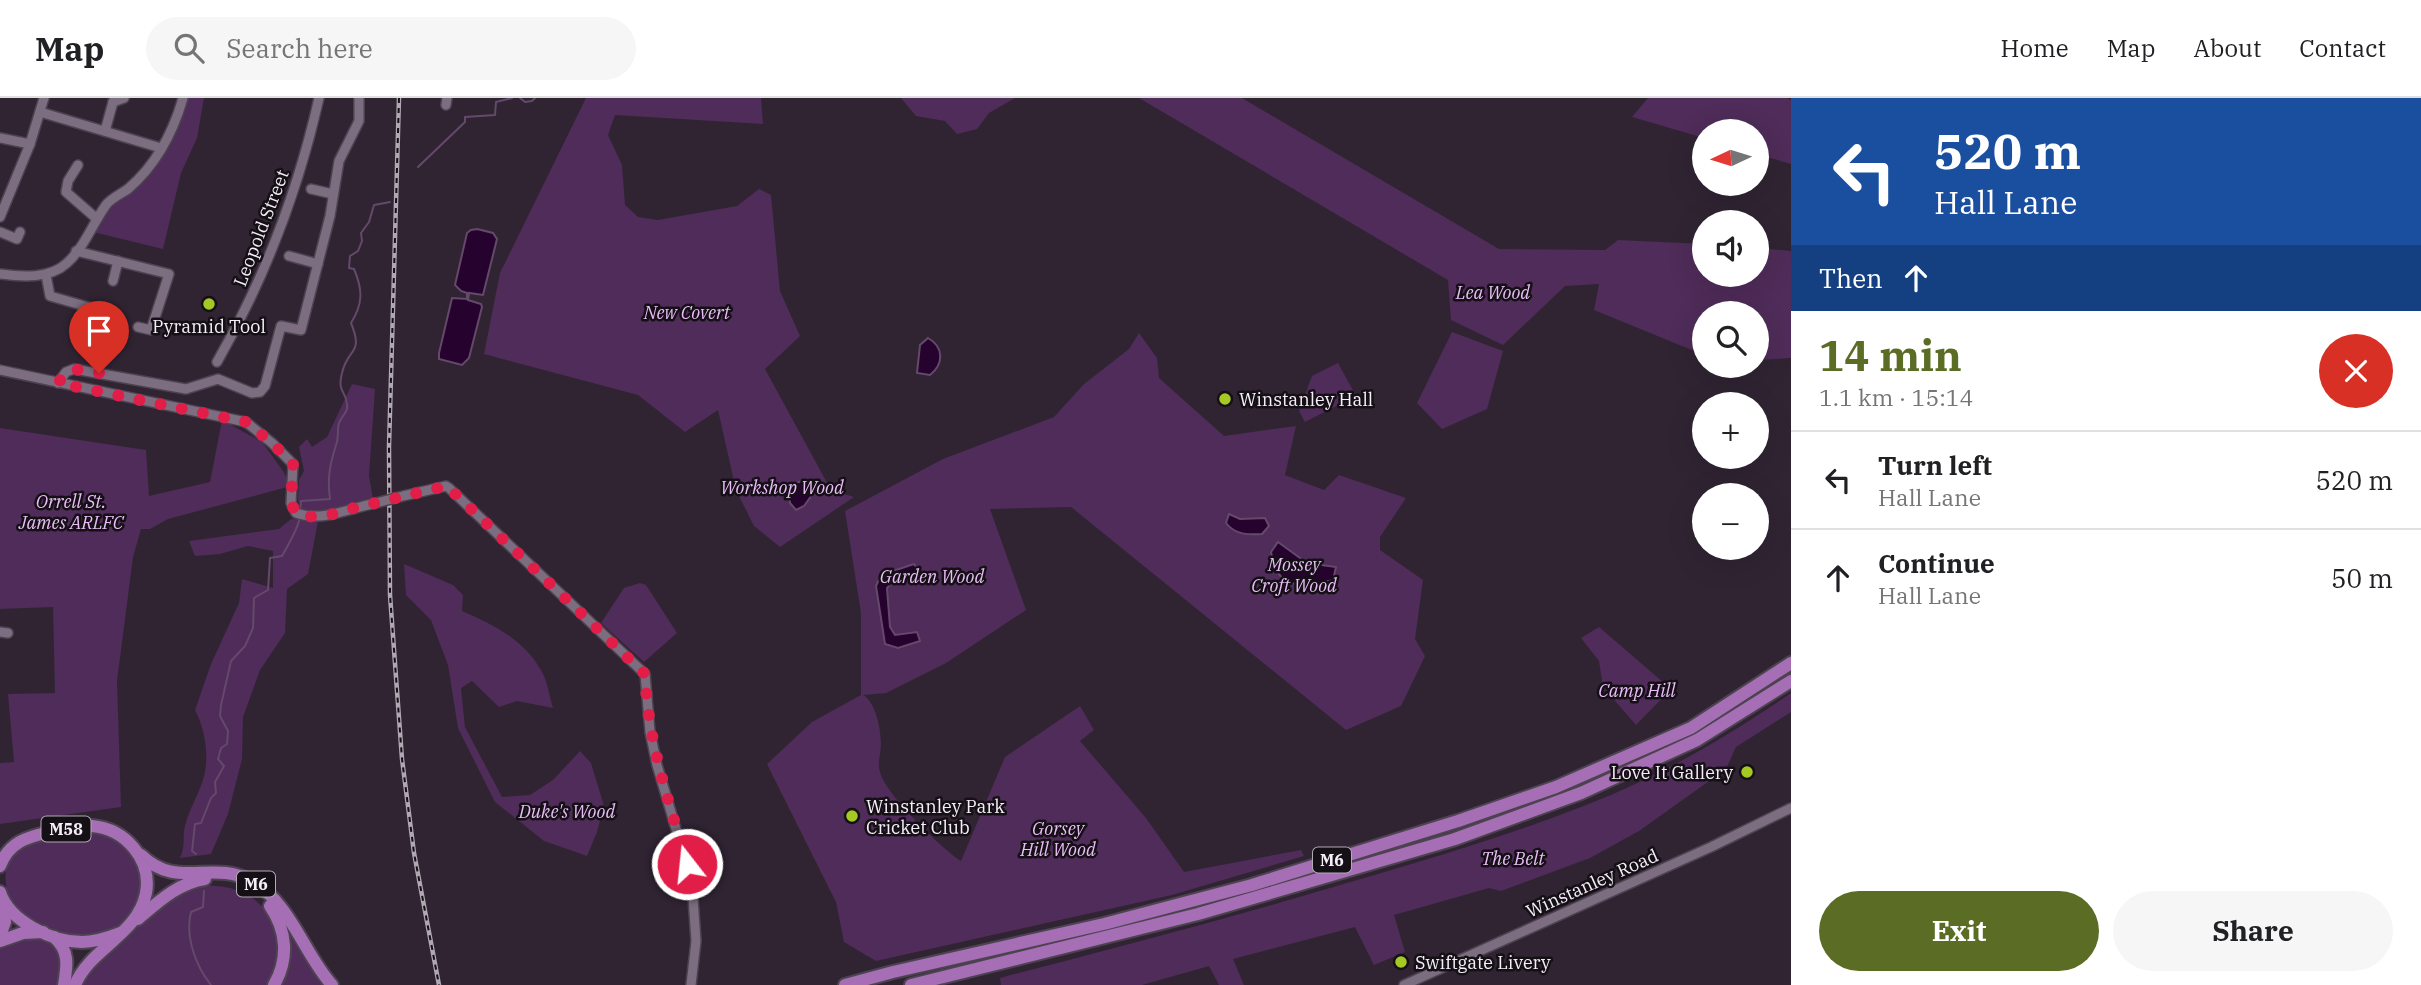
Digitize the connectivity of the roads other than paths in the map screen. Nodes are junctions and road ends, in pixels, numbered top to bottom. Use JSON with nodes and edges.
{"nodes":[{"id":1,"x":44,"y":98,"type":"edge"},
{"id":2,"x":124,"y":98,"type":"edge"},
{"id":3,"x":183,"y":98,"type":"edge"},
{"id":4,"x":319,"y":98,"type":"edge"},
{"id":5,"x":359,"y":98,"type":"edge"},
{"id":6,"x":111,"y":100,"type":"edge"},
{"id":7,"x":40,"y":112,"type":"junction"},
{"id":8,"x":106,"y":131,"type":"junction"},
{"id":9,"x":0,"y":138,"type":"edge"},
{"id":10,"x":30,"y":144,"type":"junction"},
{"id":11,"x":162,"y":148,"type":"junction"},
{"id":12,"x":73,"y":168,"type":"dead end"},
{"id":13,"x":311,"y":189,"type":"dead end"},
{"id":14,"x":333,"y":194,"type":"junction"},
{"id":15,"x":0,"y":217,"type":"edge"},
{"id":16,"x":97,"y":219,"type":"junction"},
{"id":17,"x":0,"y":232,"type":"edge"},
{"id":18,"x":20,"y":232,"type":"dead end"},
{"id":19,"x":76,"y":251,"type":"junction"},
{"id":20,"x":288,"y":256,"type":"dead end"},
{"id":21,"x":118,"y":261,"type":"junction"},
{"id":22,"x":318,"y":264,"type":"junction"},
{"id":23,"x":0,"y":274,"type":"edge"},
{"id":24,"x":46,"y":275,"type":"junction"},
{"id":25,"x":113,"y":281,"type":"dead end"},
{"id":26,"x":102,"y":311,"type":"dead end"},
{"id":27,"x":138,"y":327,"type":"dead end"},
{"id":28,"x":217,"y":362,"type":"dead end"},
{"id":29,"x":0,"y":369,"type":"edge"},
{"id":30,"x":58,"y":383,"type":"junction"},
{"id":31,"x":1791,"y":663,"type":"edge"},
{"id":32,"x":1791,"y":681,"type":"edge"},
{"id":33,"x":1791,"y":808,"type":"edge"},
{"id":34,"x":138,"y":852,"type":"junction"},
{"id":35,"x":0,"y":866,"type":"edge"},
{"id":36,"x":2,"y":897,"type":"edge"},
{"id":37,"x":126,"y":929,"type":"junction"},
{"id":38,"x":47,"y":933,"type":"junction"},
{"id":39,"x":0,"y":936,"type":"edge"},
{"id":40,"x":0,"y":942,"type":"edge"},
{"id":41,"x":64,"y":985,"type":"edge"},
{"id":42,"x":75,"y":985,"type":"edge"},
{"id":43,"x":274,"y":985,"type":"edge"},
{"id":44,"x":332,"y":985,"type":"edge"},
{"id":45,"x":691,"y":985,"type":"edge"},
{"id":46,"x":845,"y":985,"type":"edge"},
{"id":47,"x":911,"y":985,"type":"edge"},
{"id":48,"x":1404,"y":985,"type":"edge"}],
"edges":[{"from":1,"to":7,"type":"street"},
{"from":2,"to":6,"type":"street"},
{"from":3,"to":11,"type":"street"},
{"from":4,"to":28,"type":"street","name":"Leopold Street"},
{"from":5,"to":14,"type":"street"},
{"from":6,"to":8,"type":"street"},
{"from":7,"to":8,"type":"street"},
{"from":7,"to":10,"type":"street"},
{"from":8,"to":11,"type":"street"},
{"from":9,"to":10,"type":"street"},
{"from":10,"to":15,"type":"street"},
{"from":11,"to":16,"type":"street"},
{"from":12,"to":16,"type":"street"},
{"from":13,"to":14,"type":"street"},
{"from":14,"to":22,"type":"street"},
{"from":16,"to":19,"type":"street"},
{"from":17,"to":18,"type":"street"},
{"from":19,"to":21,"type":"street"},
{"from":19,"to":24,"type":"street"},
{"from":20,"to":22,"type":"street"},
{"from":21,"to":25,"type":"street"},
{"from":21,"to":27,"type":"street"},
{"from":22,"to":30,"type":"street"},
{"from":23,"to":24,"type":"street"},
{"from":24,"to":26,"type":"street"},
{"from":29,"to":30,"type":"street"},
{"from":30,"to":45,"type":"street","bridge":true},
{"from":31,"to":46,"type":"highway","number":"M6"},
{"from":32,"to":47,"type":"highway","number":"M6"},
{"from":33,"to":48,"type":"street","name":"Winstanley Road"},
{"from":34,"to":35,"type":"highway","number":"M58"},
{"from":34,"to":37,"type":"highway"},
{"from":34,"to":44,"type":"highway","number":"M6"},
{"from":36,"to":38,"type":"highway"},
{"from":36,"to":39,"type":"highway"},
{"from":37,"to":38,"type":"highway"},
{"from":37,"to":42,"type":"highway"},
{"from":37,"to":43,"type":"highway","number":"M6"},
{"from":38,"to":40,"type":"highway"},
{"from":38,"to":41,"type":"highway"}]}
